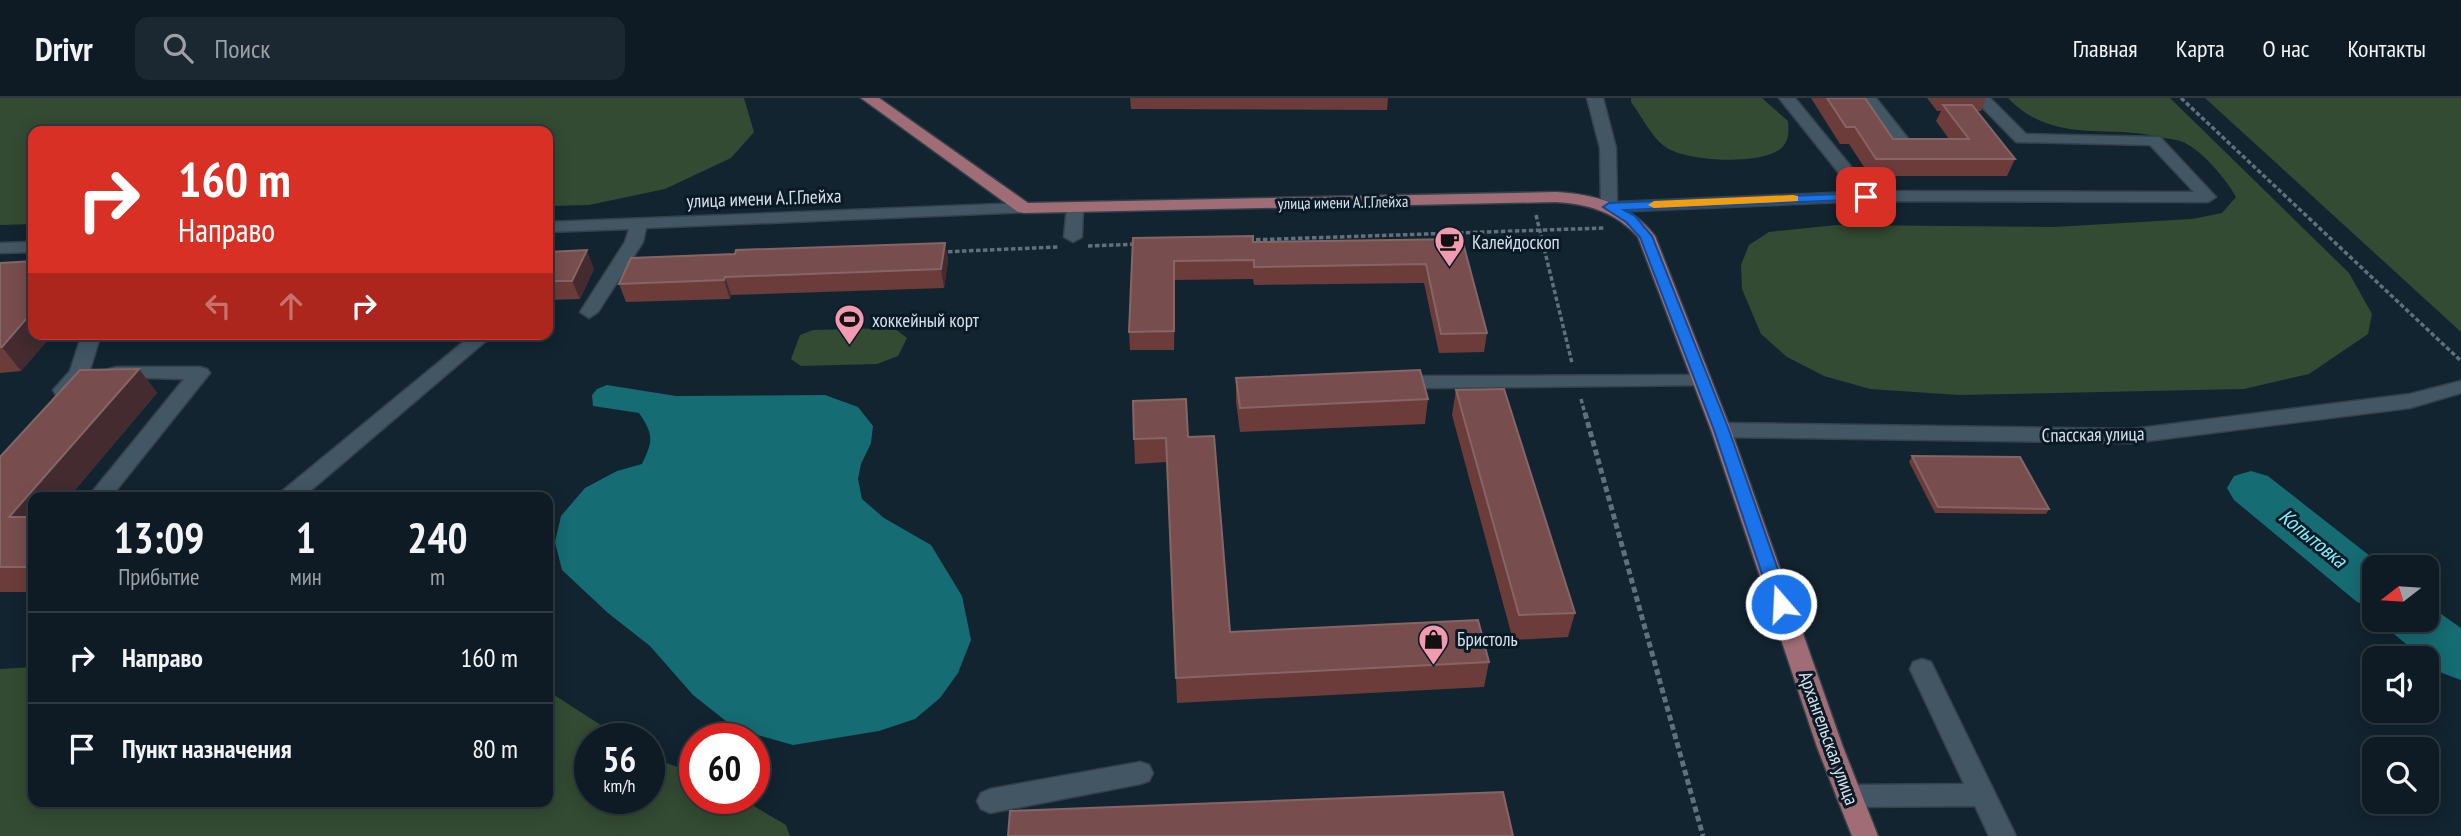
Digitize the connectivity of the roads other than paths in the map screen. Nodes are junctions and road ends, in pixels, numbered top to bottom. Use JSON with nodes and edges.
{"nodes":[{"id":1,"x":869,"y":98,"type":"edge"},
{"id":2,"x":1595,"y":98,"type":"edge"},
{"id":3,"x":1787,"y":98,"type":"edge"},
{"id":4,"x":1868,"y":98,"type":"edge"},
{"id":5,"x":1981,"y":98,"type":"edge"},
{"id":6,"x":1902,"y":141,"type":"edge"},
{"id":7,"x":1866,"y":197,"type":"junction"},
{"id":8,"x":1075,"y":207,"type":"junction"},
{"id":9,"x":1609,"y":207,"type":"junction"},
{"id":10,"x":1024,"y":208,"type":"junction"},
{"id":11,"x":639,"y":223,"type":"junction"},
{"id":12,"x":553,"y":227,"type":"edge"},
{"id":13,"x":1080,"y":241,"type":"road end"},
{"id":14,"x":28,"y":247,"type":"edge"},
{"id":15,"x":0,"y":248,"type":"edge"},
{"id":16,"x":589,"y":312,"type":"dead end"},
{"id":17,"x":90,"y":340,"type":"edge"},
{"id":18,"x":478,"y":340,"type":"edge"},
{"id":19,"x":79,"y":373,"type":"junction"},
{"id":20,"x":1701,"y":381,"type":"junction"},
{"id":21,"x":1426,"y":382,"type":"edge"},
{"id":22,"x":2461,"y":387,"type":"edge"},
{"id":23,"x":52,"y":402,"type":"edge"},
{"id":24,"x":1721,"y":430,"type":"junction"},
{"id":25,"x":103,"y":492,"type":"edge"},
{"id":26,"x":295,"y":492,"type":"edge"},
{"id":27,"x":1922,"y":669,"type":"dead end"},
{"id":28,"x":1140,"y":774,"type":"dead end"},
{"id":29,"x":1849,"y":796,"type":"junction"},
{"id":30,"x":1983,"y":796,"type":"junction"},
{"id":31,"x":990,"y":801,"type":"dead end"},
{"id":32,"x":1865,"y":836,"type":"edge"},
{"id":33,"x":2003,"y":836,"type":"edge"}],
"edges":[{"from":1,"to":10,"type":"main road"},
{"from":2,"to":9,"type":"street"},
{"from":3,"to":7,"type":"street"},
{"from":4,"to":6,"type":"street"},
{"from":5,"to":7,"type":"street"},
{"from":7,"to":9,"type":"street"},
{"from":8,"to":9,"type":"main road","name":"улица имени А.Г.Глейха"},
{"from":8,"to":10,"type":"main road","name":"улица имени А.Г.Глейха"},
{"from":8,"to":13,"type":"street"},
{"from":9,"to":20,"type":"main road","name":"Архангельская улица"},
{"from":10,"to":11,"type":"street","name":"улица имени А.Г.Глейха"},
{"from":11,"to":12,"type":"street","name":"улица имени А.Г.Глейха"},
{"from":11,"to":16,"type":"street"},
{"from":14,"to":15,"type":"street"},
{"from":17,"to":19,"type":"street"},
{"from":18,"to":26,"type":"street"},
{"from":19,"to":23,"type":"street"},
{"from":19,"to":25,"type":"street"},
{"from":20,"to":21,"type":"street"},
{"from":20,"to":24,"type":"main road","name":"Архангельская улица"},
{"from":22,"to":24,"type":"street","name":"Спасская улица"},
{"from":24,"to":29,"type":"main road","name":"Архангельская улица"},
{"from":27,"to":30,"type":"street"},
{"from":28,"to":31,"type":"street"},
{"from":29,"to":30,"type":"street"},
{"from":29,"to":32,"type":"main road","name":"Архангельская улица"},
{"from":30,"to":33,"type":"street"}]}
